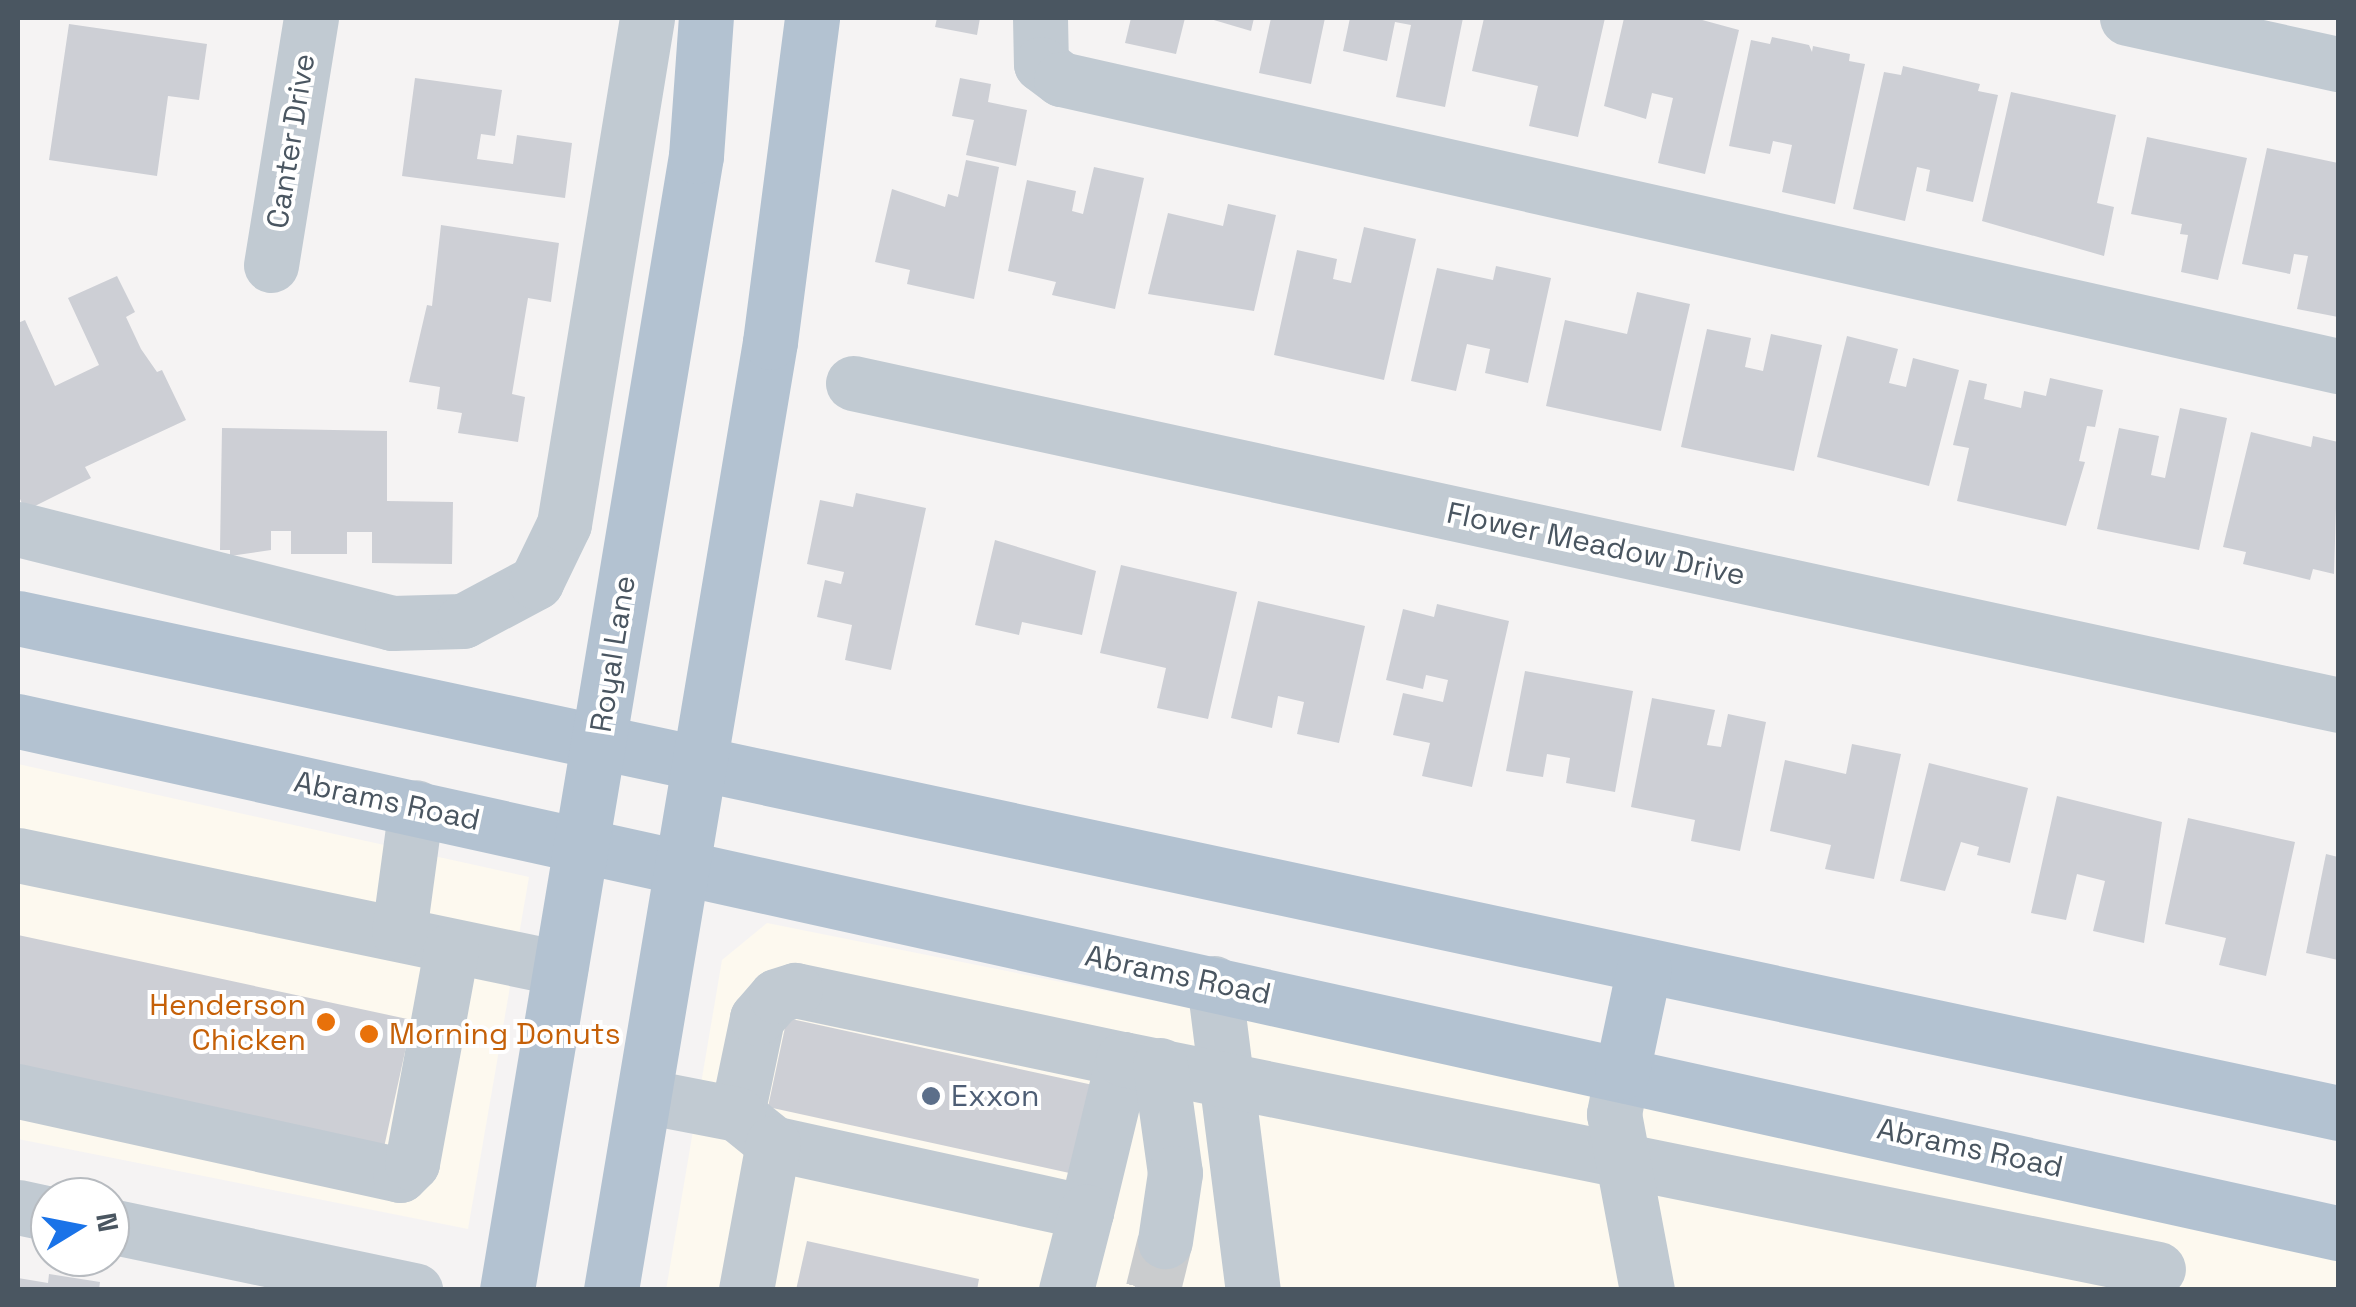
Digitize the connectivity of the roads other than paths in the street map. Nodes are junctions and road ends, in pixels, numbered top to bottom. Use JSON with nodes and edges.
{"nodes":[{"id":1,"x":311,"y":18,"type":"edge"},
{"id":2,"x":647,"y":18,"type":"edge"},
{"id":3,"x":706,"y":18,"type":"edge"},
{"id":4,"x":812,"y":18,"type":"edge"},
{"id":5,"x":1040,"y":18,"type":"edge"},
{"id":6,"x":2127,"y":18,"type":"edge"},
{"id":7,"x":2338,"y":64,"type":"edge"},
{"id":8,"x":271,"y":265,"type":"dead end"},
{"id":9,"x":2338,"y":366,"type":"edge"},
{"id":10,"x":853,"y":383,"type":"dead end"},
{"id":11,"x":18,"y":529,"type":"edge"},
{"id":12,"x":18,"y":618,"type":"edge"},
{"id":13,"x":2338,"y":705,"type":"edge"},
{"id":14,"x":18,"y":721,"type":"edge"},
{"id":15,"x":598,"y":745,"type":"junction"},
{"id":16,"x":699,"y":766,"type":"junction"},
{"id":17,"x":416,"y":807,"type":"junction"},
{"id":18,"x":581,"y":842,"type":"junction"},
{"id":19,"x":18,"y":855,"type":"edge"},
{"id":20,"x":683,"y":866,"type":"junction"},
{"id":21,"x":399,"y":932,"type":"junction"},
{"id":22,"x":452,"y":950,"type":"junction"},
{"id":23,"x":560,"y":968,"type":"junction"},
{"id":24,"x":1644,"y":968,"type":"junction"},
{"id":25,"x":1214,"y":983,"type":"junction"},
{"id":26,"x":1142,"y":1062,"type":"junction"},
{"id":27,"x":1622,"y":1072,"type":"junction"},
{"id":28,"x":1223,"y":1075,"type":"junction"},
{"id":29,"x":18,"y":1092,"type":"edge"},
{"id":30,"x":644,"y":1096,"type":"junction"},
{"id":31,"x":2338,"y":1113,"type":"edge"},
{"id":32,"x":755,"y":1128,"type":"junction"},
{"id":33,"x":1627,"y":1158,"type":"junction"},
{"id":34,"x":2145,"y":1186,"type":"junction"},
{"id":35,"x":1086,"y":1212,"type":"junction"},
{"id":36,"x":130,"y":1230,"type":"edge"},
{"id":37,"x":2338,"y":1233,"type":"edge"},
{"id":38,"x":1165,"y":1241,"type":"tunnel mouth"},
{"id":39,"x":2027,"y":1265,"type":"edge"},
{"id":40,"x":2159,"y":1279,"type":"edge"},
{"id":41,"x":415,"y":1290,"type":"edge"},
{"id":42,"x":507,"y":1290,"type":"edge"},
{"id":43,"x":612,"y":1290,"type":"edge"},
{"id":44,"x":746,"y":1290,"type":"edge"},
{"id":45,"x":1066,"y":1290,"type":"edge"},
{"id":46,"x":1253,"y":1290,"type":"edge"},
{"id":47,"x":1648,"y":1290,"type":"edge"}],
"edges":[{"from":1,"to":8,"type":"street","name":"Canter Drive"},
{"from":2,"to":11,"type":"street"},
{"from":3,"to":15,"type":"main road","name":"Royal Lane"},
{"from":4,"to":16,"type":"main road"},
{"from":5,"to":9,"type":"street"},
{"from":6,"to":7,"type":"street"},
{"from":10,"to":13,"type":"street","name":"Flower Meadow Drive"},
{"from":12,"to":15,"type":"main road"},
{"from":14,"to":17,"type":"main road","name":"Abrams Road"},
{"from":15,"to":16,"type":"main road"},
{"from":15,"to":18,"type":"main road","name":"Royal Lane"},
{"from":16,"to":20,"type":"main road"},
{"from":16,"to":24,"type":"main road"},
{"from":17,"to":18,"type":"main road","name":"Abrams Road"},
{"from":17,"to":21,"type":"street"},
{"from":18,"to":20,"type":"main road","name":"Abrams Road"},
{"from":18,"to":23,"type":"main road","name":"Royal Lane"},
{"from":19,"to":21,"type":"street"},
{"from":20,"to":25,"type":"main road","name":"Abrams Road"},
{"from":20,"to":30,"type":"main road"},
{"from":21,"to":22,"type":"street"},
{"from":22,"to":23,"type":"street"},
{"from":22,"to":29,"type":"street"},
{"from":23,"to":42,"type":"main road","name":"Royal Lane"},
{"from":24,"to":27,"type":"main road"},
{"from":24,"to":31,"type":"main road"},
{"from":25,"to":27,"type":"main road","name":"Abrams Road"},
{"from":25,"to":28,"type":"street"},
{"from":26,"to":28,"type":"street"},
{"from":26,"to":32,"type":"street"},
{"from":26,"to":35,"type":"street"},
{"from":26,"to":38,"type":"street"},
{"from":27,"to":33,"type":"street"},
{"from":27,"to":34,"type":"main road","name":"Abrams Road"},
{"from":28,"to":33,"type":"street"},
{"from":28,"to":46,"type":"street"},
{"from":30,"to":32,"type":"street"},
{"from":30,"to":43,"type":"main road"},
{"from":32,"to":35,"type":"street"},
{"from":32,"to":44,"type":"street"},
{"from":33,"to":39,"type":"street"},
{"from":33,"to":47,"type":"street"},
{"from":34,"to":37,"type":"main road","name":"Abrams Road"},
{"from":34,"to":40,"type":"street"},
{"from":35,"to":45,"type":"street"},
{"from":36,"to":41,"type":"street"},
{"from":39,"to":40,"type":"street"}]}
